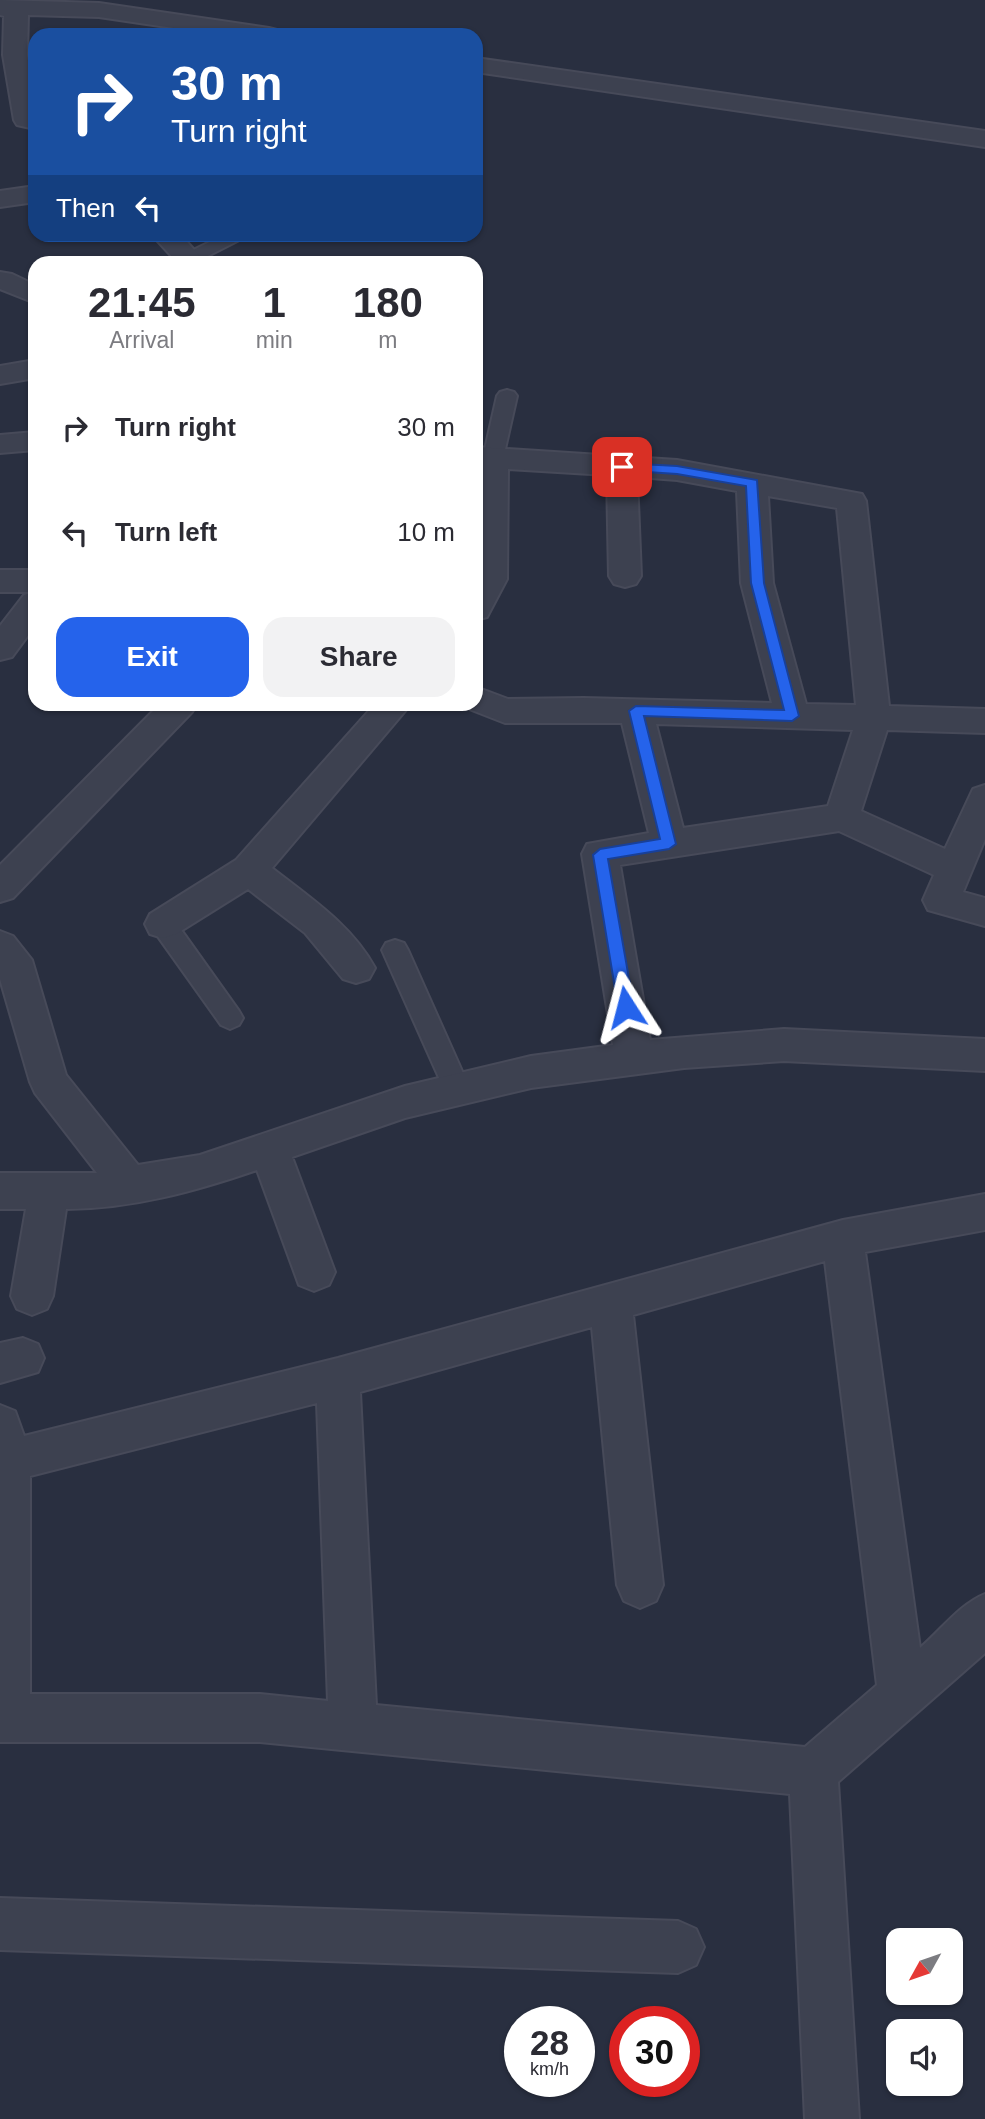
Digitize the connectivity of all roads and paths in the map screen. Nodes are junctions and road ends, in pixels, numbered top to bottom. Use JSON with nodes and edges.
{"nodes":[{"id":1,"x":1,"y":7,"type":"edge"},
{"id":2,"x":221,"y":28,"type":"edge"},
{"id":3,"x":483,"y":66,"type":"edge"},
{"id":4,"x":28,"y":120,"type":"edge"},
{"id":5,"x":985,"y":139,"type":"edge"},
{"id":6,"x":28,"y":195,"type":"edge"},
{"id":7,"x":0,"y":199,"type":"edge"},
{"id":8,"x":171,"y":242,"type":"edge"},
{"id":9,"x":226,"y":242,"type":"edge"},
{"id":10,"x":184,"y":256,"type":"edge"},
{"id":11,"x":198,"y":256,"type":"edge"},
{"id":12,"x":2,"y":280,"type":"edge"},
{"id":13,"x":28,"y":292,"type":"edge"},
{"id":14,"x":28,"y":370,"type":"edge"},
{"id":15,"x":0,"y":375,"type":"edge"},
{"id":16,"x":507,"y":396,"type":"dead end"},
{"id":17,"x":28,"y":442,"type":"edge"},
{"id":18,"x":0,"y":444,"type":"edge"},
{"id":19,"x":484,"y":457,"type":"edge"},
{"id":20,"x":622,"y":467,"type":"junction"},
{"id":21,"x":752,"y":483,"type":"junction"},
{"id":22,"x":625,"y":576,"type":"dead end"},
{"id":23,"x":0,"y":581,"type":"edge"},
{"id":24,"x":28,"y":581,"type":"edge"},
{"id":25,"x":483,"y":595,"type":"edge"},
{"id":26,"x":28,"y":612,"type":"edge"},
{"id":27,"x":0,"y":649,"type":"edge"},
{"id":28,"x":483,"y":702,"type":"edge"},
{"id":29,"x":173,"y":711,"type":"edge"},
{"id":30,"x":388,"y":711,"type":"edge"},
{"id":31,"x":636,"y":711,"type":"junction"},
{"id":32,"x":792,"y":716,"type":"junction"},
{"id":33,"x":874,"y":718,"type":"junction"},
{"id":34,"x":985,"y":721,"type":"edge"},
{"id":35,"x":985,"y":798,"type":"edge"},
{"id":36,"x":842,"y":817,"type":"junction"},
{"id":37,"x":669,"y":844,"type":"junction"},
{"id":38,"x":955,"y":869,"type":"junction"},
{"id":39,"x":249,"y":870,"type":"junction"},
{"id":40,"x":0,"y":888,"type":"edge"},
{"id":41,"x":985,"y":912,"type":"edge"},
{"id":42,"x":163,"y":924,"type":"joint"},
{"id":43,"x":0,"y":946,"type":"edge"},
{"id":44,"x":395,"y":950,"type":"dead end"},
{"id":45,"x":356,"y":968,"type":"dead end"},
{"id":46,"x":230,"y":1018,"type":"dead end"},
{"id":47,"x":985,"y":1055,"type":"edge"},
{"id":48,"x":635,"y":1058,"type":"junction"},
{"id":49,"x":457,"y":1089,"type":"junction"},
{"id":50,"x":270,"y":1149,"type":"junction"},
{"id":51,"x":130,"y":1185,"type":"junction"},
{"id":52,"x":0,"y":1191,"type":"edge"},
{"id":53,"x":49,"y":1191,"type":"junction"},
{"id":54,"x":985,"y":1212,"type":"edge"},
{"id":55,"x":843,"y":1238,"type":"junction"},
{"id":56,"x":314,"y":1272,"type":"dead end"},
{"id":57,"x":32,"y":1296,"type":"dead end"},
{"id":58,"x":611,"y":1303,"type":"junction"},
{"id":59,"x":338,"y":1378,"type":"junction"},
{"id":60,"x":3,"y":1450,"type":"edge"},
{"id":61,"x":640,"y":1585,"type":"dead end"},
{"id":62,"x":985,"y":1617,"type":"edge"},
{"id":63,"x":902,"y":1694,"type":"junction"},
{"id":64,"x":3,"y":1718,"type":"edge"},
{"id":65,"x":353,"y":1727,"type":"junction"},
{"id":66,"x":813,"y":1772,"type":"junction"},
{"id":67,"x":0,"y":1924,"type":"edge"},
{"id":68,"x":678,"y":1947,"type":"dead end"},
{"id":69,"x":832,"y":2119,"type":"edge"}],
"edges":[{"from":1,"to":2,"type":"street"},
{"from":1,"to":4,"type":"street"},
{"from":3,"to":5,"type":"street"},
{"from":6,"to":7,"type":"street"},
{"from":8,"to":10,"type":"street"},
{"from":9,"to":11,"type":"lane"},
{"from":12,"to":13,"type":"street"},
{"from":14,"to":15,"type":"street"},
{"from":16,"to":19,"type":"lane"},
{"from":17,"to":18,"type":"street"},
{"from":19,"to":20,"type":"street"},
{"from":19,"to":25,"type":"street"},
{"from":20,"to":21,"type":"street"},
{"from":20,"to":22,"type":"street"},
{"from":21,"to":32,"type":"street"},
{"from":21,"to":33,"type":"street"},
{"from":23,"to":24,"type":"street"},
{"from":26,"to":27,"type":"street"},
{"from":28,"to":31,"type":"street"},
{"from":29,"to":40,"type":"street"},
{"from":30,"to":39,"type":"street"},
{"from":31,"to":32,"type":"street"},
{"from":31,"to":37,"type":"street"},
{"from":32,"to":33,"type":"street"},
{"from":33,"to":34,"type":"street"},
{"from":33,"to":36,"type":"street"},
{"from":35,"to":38,"type":"street"},
{"from":36,"to":37,"type":"street"},
{"from":36,"to":38,"type":"street"},
{"from":37,"to":48,"type":"street"},
{"from":38,"to":41,"type":"street"},
{"from":39,"to":42,"type":"street"},
{"from":39,"to":45,"type":"street"},
{"from":42,"to":46,"type":"lane"},
{"from":43,"to":51,"type":"street"},
{"from":44,"to":49,"type":"lane"},
{"from":47,"to":48,"type":"street"},
{"from":48,"to":49,"type":"street"},
{"from":49,"to":50,"type":"street"},
{"from":50,"to":51,"type":"street"},
{"from":50,"to":56,"type":"street"},
{"from":51,"to":53,"type":"street"},
{"from":52,"to":53,"type":"street"},
{"from":53,"to":57,"type":"street"},
{"from":54,"to":55,"type":"street"},
{"from":55,"to":58,"type":"street"},
{"from":55,"to":63,"type":"street"},
{"from":58,"to":59,"type":"street"},
{"from":58,"to":61,"type":"street"},
{"from":59,"to":60,"type":"street"},
{"from":59,"to":65,"type":"street"},
{"from":60,"to":64,"type":"street"},
{"from":62,"to":63,"type":"street"},
{"from":63,"to":66,"type":"street"},
{"from":64,"to":65,"type":"street"},
{"from":65,"to":66,"type":"street"},
{"from":66,"to":69,"type":"street"},
{"from":67,"to":68,"type":"street"}]}
